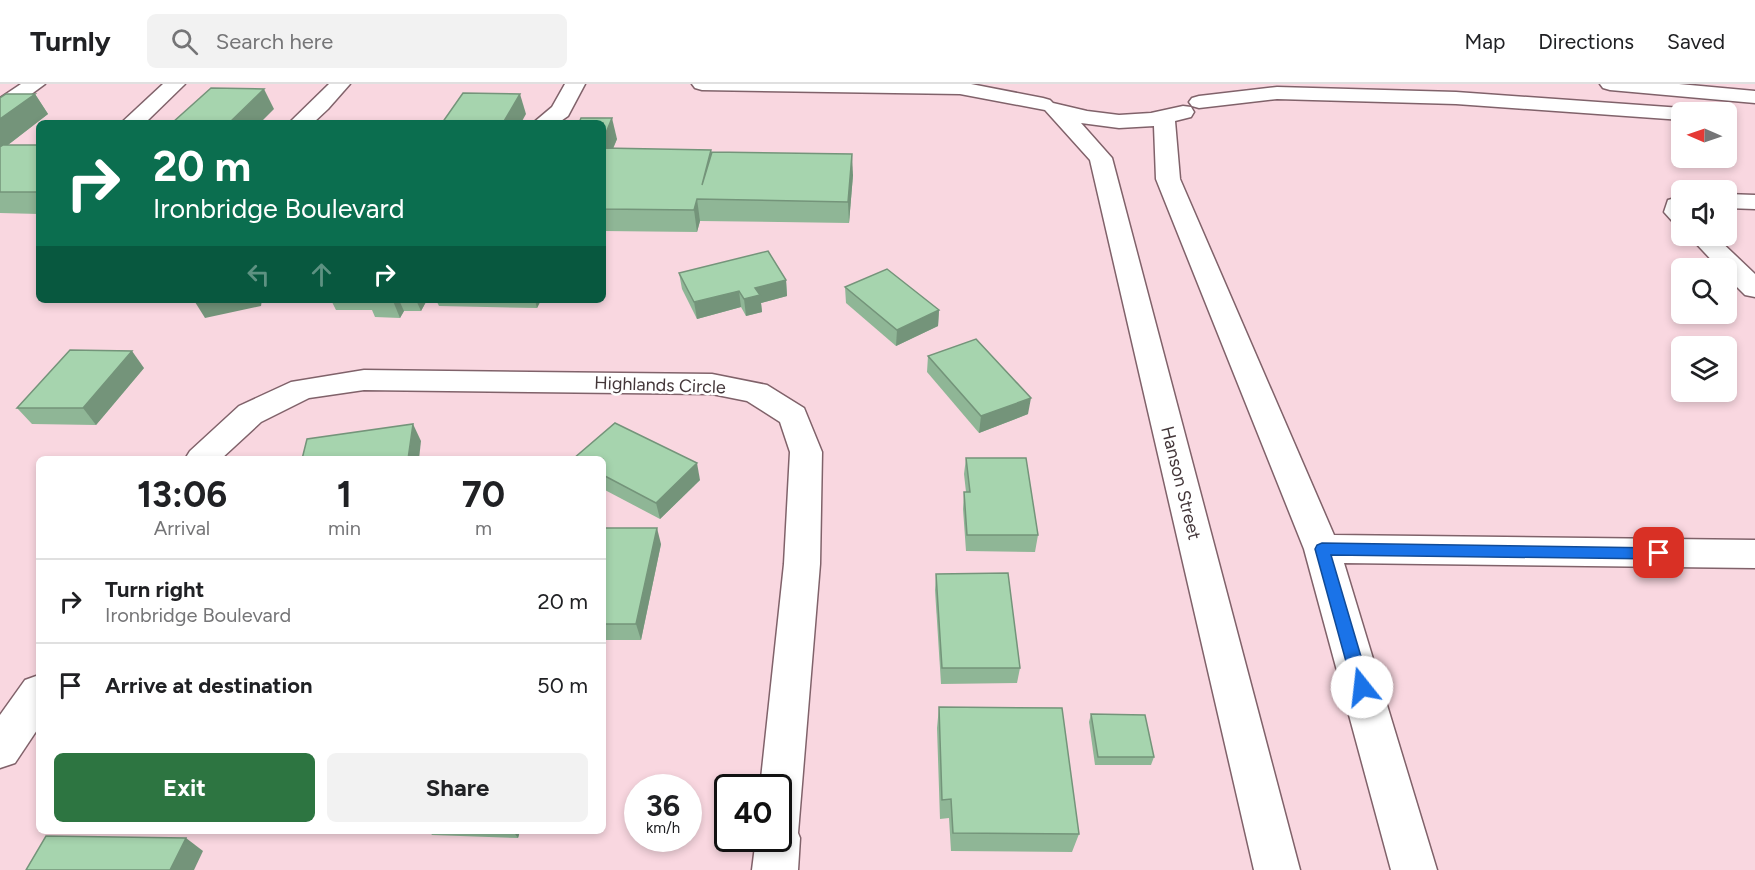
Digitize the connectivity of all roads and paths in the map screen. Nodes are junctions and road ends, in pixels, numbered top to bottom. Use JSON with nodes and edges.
{"nodes":[{"id":1,"x":35,"y":84,"type":"edge"},
{"id":2,"x":175,"y":84,"type":"edge"},
{"id":3,"x":340,"y":84,"type":"edge"},
{"id":4,"x":575,"y":84,"type":"edge"},
{"id":5,"x":702,"y":84,"type":"edge"},
{"id":6,"x":1020,"y":84,"type":"edge"},
{"id":7,"x":1610,"y":84,"type":"edge"},
{"id":8,"x":1202,"y":93,"type":"edge"},
{"id":9,"x":1755,"y":97,"type":"edge"},
{"id":10,"x":1050,"y":107,"type":"junction"},
{"id":11,"x":0,"y":108,"type":"edge"},
{"id":12,"x":1671,"y":113,"type":"edge"},
{"id":13,"x":1164,"y":118,"type":"junction"},
{"id":14,"x":135,"y":120,"type":"edge"},
{"id":15,"x":304,"y":120,"type":"edge"},
{"id":16,"x":548,"y":120,"type":"edge"},
{"id":17,"x":1737,"y":201,"type":"edge"},
{"id":18,"x":1755,"y":201,"type":"edge"},
{"id":19,"x":1711,"y":246,"type":"edge"},
{"id":20,"x":1755,"y":289,"type":"edge"},
{"id":21,"x":204,"y":456,"type":"edge"},
{"id":22,"x":1322,"y":549,"type":"junction"},
{"id":23,"x":1755,"y":554,"type":"edge"},
{"id":24,"x":36,"y":697,"type":"edge"},
{"id":25,"x":0,"y":749,"type":"edge"},
{"id":26,"x":783,"y":774,"type":"edge"},
{"id":27,"x":776,"y":852,"type":"edge"},
{"id":28,"x":775,"y":870,"type":"edge"},
{"id":29,"x":1277,"y":870,"type":"edge"},
{"id":30,"x":1414,"y":870,"type":"edge"}],
"edges":[{"from":1,"to":11,"type":"street"},
{"from":2,"to":14,"type":"street"},
{"from":3,"to":15,"type":"street"},
{"from":4,"to":16,"type":"street"},
{"from":5,"to":10,"type":"street"},
{"from":6,"to":10,"type":"street","name":"Hanson Street"},
{"from":7,"to":9,"type":"street"},
{"from":8,"to":12,"type":"street"},
{"from":8,"to":13,"type":"street","name":"Hanson Street"},
{"from":10,"to":13,"type":"street","name":"Hanson Street"},
{"from":10,"to":29,"type":"street","name":"Hanson Street"},
{"from":13,"to":22,"type":"street"},
{"from":17,"to":18,"type":"street"},
{"from":19,"to":20,"type":"street"},
{"from":21,"to":26,"type":"street","name":"Highlands Circle"},
{"from":22,"to":23,"type":"street"},
{"from":22,"to":30,"type":"street"},
{"from":24,"to":25,"type":"street"},
{"from":27,"to":28,"type":"street"}]}
